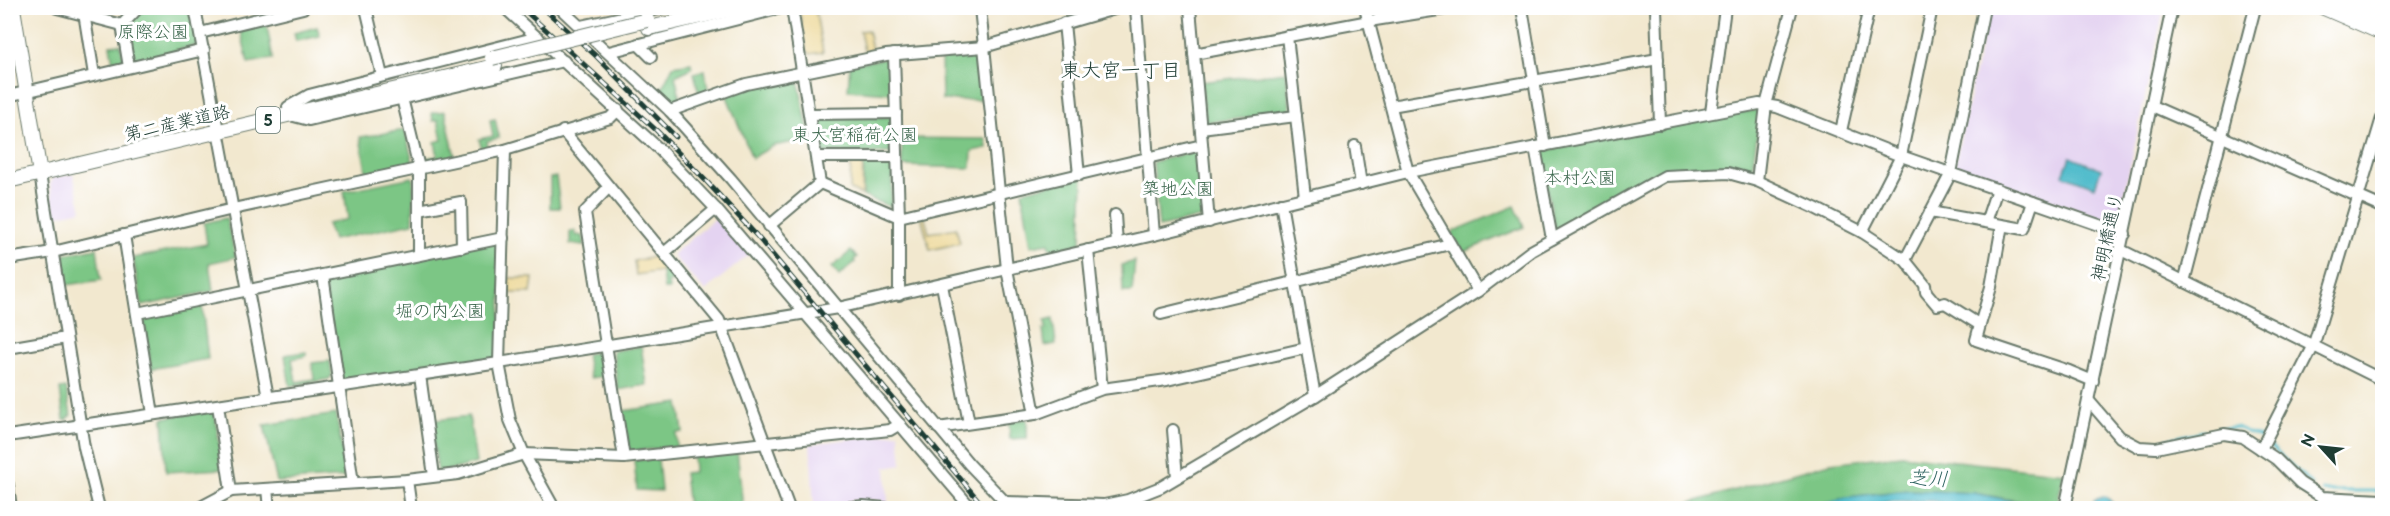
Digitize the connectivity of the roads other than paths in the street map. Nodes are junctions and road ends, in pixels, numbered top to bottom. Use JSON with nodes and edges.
{"nodes":[{"id":1,"x":14,"y":8,"type":"edge"},
{"id":2,"x":57,"y":8,"type":"edge"},
{"id":3,"x":138,"y":8,"type":"edge"},
{"id":4,"x":195,"y":8,"type":"edge"},
{"id":5,"x":296,"y":8,"type":"edge"},
{"id":6,"x":366,"y":8,"type":"edge"},
{"id":7,"x":506,"y":8,"type":"edge"},
{"id":8,"x":662,"y":8,"type":"edge"},
{"id":9,"x":701,"y":8,"type":"edge"},
{"id":10,"x":737,"y":8,"type":"edge"},
{"id":11,"x":782,"y":8,"type":"edge"},
{"id":12,"x":792,"y":8,"type":"edge"},
{"id":13,"x":980,"y":8,"type":"edge"},
{"id":14,"x":1118,"y":8,"type":"edge"},
{"id":15,"x":1136,"y":8,"type":"edge"},
{"id":16,"x":1190,"y":8,"type":"edge"},
{"id":17,"x":1365,"y":8,"type":"edge"},
{"id":18,"x":1451,"y":8,"type":"edge"},
{"id":19,"x":1522,"y":8,"type":"edge"},
{"id":20,"x":1656,"y":8,"type":"edge"},
{"id":21,"x":1725,"y":8,"type":"edge"},
{"id":22,"x":1792,"y":8,"type":"edge"},
{"id":23,"x":1869,"y":8,"type":"edge"},
{"id":24,"x":1932,"y":8,"type":"edge"},
{"id":25,"x":1984,"y":8,"type":"edge"},
{"id":26,"x":2172,"y":8,"type":"edge"},
{"id":27,"x":2254,"y":8,"type":"edge"},
{"id":28,"x":2324,"y":8,"type":"edge"},
{"id":29,"x":2352,"y":8,"type":"edge"},
{"id":30,"x":87,"y":10,"type":"edge"},
{"id":31,"x":567,"y":10,"type":"edge"},
{"id":32,"x":1369,"y":21,"type":"junction"},
{"id":33,"x":2382,"y":21,"type":"edge"},
{"id":34,"x":1064,"y":23,"type":"junction"},
{"id":35,"x":648,"y":24,"type":"junction"},
{"id":36,"x":122,"y":25,"type":"junction"},
{"id":37,"x":580,"y":26,"type":"junction"},
{"id":38,"x":200,"y":33,"type":"junction"},
{"id":39,"x":2382,"y":33,"type":"edge"},
{"id":40,"x":1287,"y":36,"type":"junction"},
{"id":41,"x":538,"y":37,"type":"junction"},
{"id":42,"x":638,"y":44,"type":"junction"},
{"id":43,"x":984,"y":47,"type":"junction"},
{"id":44,"x":204,"y":50,"type":"junction"},
{"id":45,"x":609,"y":52,"type":"junction"},
{"id":46,"x":894,"y":54,"type":"junction"},
{"id":47,"x":1194,"y":54,"type":"junction"},
{"id":48,"x":651,"y":57,"type":"dead end"},
{"id":49,"x":1658,"y":58,"type":"junction"},
{"id":50,"x":564,"y":61,"type":"junction"},
{"id":51,"x":129,"y":68,"type":"junction"},
{"id":52,"x":803,"y":71,"type":"junction"},
{"id":53,"x":94,"y":75,"type":"junction"},
{"id":54,"x":382,"y":76,"type":"junction"},
{"id":55,"x":1534,"y":80,"type":"junction"},
{"id":56,"x":26,"y":91,"type":"junction"},
{"id":57,"x":8,"y":96,"type":"edge"},
{"id":58,"x":402,"y":98,"type":"junction"},
{"id":59,"x":1767,"y":105,"type":"junction"},
{"id":60,"x":1391,"y":106,"type":"junction"},
{"id":61,"x":2152,"y":106,"type":"junction"},
{"id":62,"x":618,"y":110,"type":"junction"},
{"id":63,"x":288,"y":111,"type":"junction"},
{"id":64,"x":670,"y":111,"type":"junction"},
{"id":65,"x":1711,"y":112,"type":"junction"},
{"id":66,"x":896,"y":113,"type":"junction"},
{"id":67,"x":810,"y":114,"type":"junction"},
{"id":68,"x":1296,"y":116,"type":"junction"},
{"id":69,"x":2382,"y":118,"type":"edge"},
{"id":70,"x":1660,"y":124,"type":"junction"},
{"id":71,"x":219,"y":128,"type":"junction"},
{"id":72,"x":1200,"y":128,"type":"junction"},
{"id":73,"x":563,"y":131,"type":"junction"},
{"id":74,"x":1841,"y":131,"type":"junction"},
{"id":75,"x":2223,"y":138,"type":"junction"},
{"id":76,"x":1202,"y":145,"type":"junction"},
{"id":77,"x":1540,"y":146,"type":"junction"},
{"id":78,"x":1355,"y":147,"type":"dead end"},
{"id":79,"x":505,"y":150,"type":"junction"},
{"id":80,"x":1901,"y":156,"type":"junction"},
{"id":81,"x":817,"y":157,"type":"junction"},
{"id":82,"x":897,"y":157,"type":"junction"},
{"id":83,"x":1148,"y":157,"type":"junction"},
{"id":84,"x":419,"y":168,"type":"junction"},
{"id":85,"x":39,"y":170,"type":"junction"},
{"id":86,"x":1408,"y":172,"type":"junction"},
{"id":87,"x":1951,"y":173,"type":"junction"},
{"id":88,"x":8,"y":174,"type":"edge"},
{"id":89,"x":1079,"y":175,"type":"junction"},
{"id":90,"x":8,"y":181,"type":"edge"},
{"id":91,"x":1757,"y":181,"type":"junction"},
{"id":92,"x":820,"y":183,"type":"junction"},
{"id":93,"x":1361,"y":184,"type":"junction"},
{"id":94,"x":609,"y":187,"type":"junction"},
{"id":95,"x":1997,"y":189,"type":"junction"},
{"id":96,"x":999,"y":194,"type":"junction"},
{"id":97,"x":1305,"y":197,"type":"junction"},
{"id":98,"x":2359,"y":197,"type":"junction"},
{"id":99,"x":2033,"y":202,"type":"junction"},
{"id":100,"x":1281,"y":203,"type":"junction"},
{"id":101,"x":2382,"y":207,"type":"edge"},
{"id":102,"x":716,"y":208,"type":"junction"},
{"id":103,"x":232,"y":209,"type":"junction"},
{"id":104,"x":419,"y":210,"type":"junction"},
{"id":105,"x":1930,"y":212,"type":"junction"},
{"id":106,"x":1115,"y":215,"type":"dead end"},
{"id":107,"x":899,"y":217,"type":"junction"},
{"id":108,"x":1209,"y":222,"type":"junction"},
{"id":109,"x":1986,"y":222,"type":"junction"},
{"id":110,"x":2002,"y":225,"type":"junction"},
{"id":111,"x":769,"y":226,"type":"junction"},
{"id":112,"x":1862,"y":232,"type":"junction"},
{"id":113,"x":2125,"y":234,"type":"junction"},
{"id":114,"x":124,"y":235,"type":"junction"},
{"id":115,"x":1154,"y":235,"type":"junction"},
{"id":116,"x":503,"y":238,"type":"junction"},
{"id":117,"x":1552,"y":239,"type":"junction"},
{"id":118,"x":1117,"y":244,"type":"junction"},
{"id":119,"x":1450,"y":244,"type":"junction"},
{"id":120,"x":462,"y":247,"type":"junction"},
{"id":121,"x":1088,"y":250,"type":"junction"},
{"id":122,"x":2121,"y":250,"type":"junction"},
{"id":123,"x":53,"y":252,"type":"junction"},
{"id":124,"x":664,"y":253,"type":"junction"},
{"id":125,"x":419,"y":255,"type":"junction"},
{"id":126,"x":8,"y":259,"type":"edge"},
{"id":127,"x":1905,"y":260,"type":"junction"},
{"id":128,"x":1007,"y":269,"type":"junction"},
{"id":129,"x":323,"y":275,"type":"junction"},
{"id":130,"x":1295,"y":282,"type":"junction"},
{"id":131,"x":2184,"y":282,"type":"junction"},
{"id":132,"x":942,"y":285,"type":"junction"},
{"id":133,"x":248,"y":291,"type":"junction"},
{"id":134,"x":1478,"y":291,"type":"junction"},
{"id":135,"x":899,"y":295,"type":"junction"},
{"id":136,"x":838,"y":309,"type":"junction"},
{"id":137,"x":137,"y":313,"type":"junction"},
{"id":138,"x":807,"y":313,"type":"junction"},
{"id":139,"x":1161,"y":314,"type":"dead end"},
{"id":140,"x":1980,"y":325,"type":"junction"},
{"id":141,"x":723,"y":327,"type":"junction"},
{"id":142,"x":66,"y":338,"type":"junction"},
{"id":143,"x":606,"y":346,"type":"junction"},
{"id":144,"x":2313,"y":347,"type":"junction"},
{"id":145,"x":8,"y":348,"type":"edge"},
{"id":146,"x":1306,"y":348,"type":"junction"},
{"id":147,"x":499,"y":363,"type":"junction"},
{"id":148,"x":420,"y":375,"type":"junction"},
{"id":149,"x":2382,"y":380,"type":"edge"},
{"id":150,"x":2093,"y":381,"type":"junction"},
{"id":151,"x":339,"y":387,"type":"junction"},
{"id":152,"x":1102,"y":389,"type":"junction"},
{"id":153,"x":1315,"y":396,"type":"junction"},
{"id":154,"x":268,"y":398,"type":"junction"},
{"id":155,"x":2089,"y":401,"type":"junction"},
{"id":156,"x":218,"y":405,"type":"junction"},
{"id":157,"x":153,"y":414,"type":"junction"},
{"id":158,"x":1035,"y":414,"type":"junction"},
{"id":159,"x":969,"y":423,"type":"junction"},
{"id":160,"x":900,"y":424,"type":"junction"},
{"id":161,"x":81,"y":425,"type":"junction"},
{"id":162,"x":938,"y":428,"type":"junction"},
{"id":163,"x":1173,"y":430,"type":"dead end"},
{"id":164,"x":8,"y":436,"type":"edge"},
{"id":165,"x":765,"y":443,"type":"junction"},
{"id":166,"x":2261,"y":449,"type":"junction"},
{"id":167,"x":524,"y":454,"type":"junction"},
{"id":168,"x":624,"y":458,"type":"junction"},
{"id":169,"x":434,"y":476,"type":"junction"},
{"id":170,"x":1177,"y":477,"type":"junction"},
{"id":171,"x":407,"y":480,"type":"junction"},
{"id":172,"x":353,"y":483,"type":"junction"},
{"id":173,"x":267,"y":489,"type":"junction"},
{"id":174,"x":8,"y":490,"type":"edge"},
{"id":175,"x":231,"y":491,"type":"junction"},
{"id":176,"x":2382,"y":500,"type":"edge"},
{"id":177,"x":1008,"y":505,"type":"edge"},
{"id":178,"x":11,"y":508,"type":"edge"},
{"id":179,"x":99,"y":508,"type":"edge"},
{"id":180,"x":199,"y":508,"type":"edge"},
{"id":181,"x":269,"y":508,"type":"edge"},
{"id":182,"x":411,"y":508,"type":"edge"},
{"id":183,"x":554,"y":508,"type":"edge"},
{"id":184,"x":789,"y":508,"type":"edge"},
{"id":185,"x":841,"y":508,"type":"edge"},
{"id":186,"x":885,"y":508,"type":"edge"},
{"id":187,"x":971,"y":508,"type":"edge"},
{"id":188,"x":2065,"y":508,"type":"edge"}],
"edges":[{"from":1,"to":56,"type":"main road"},
{"from":2,"to":30,"type":"street"},
{"from":3,"to":36,"type":"street"},
{"from":4,"to":38,"type":"street"},
{"from":5,"to":38,"type":"street"},
{"from":6,"to":54,"type":"street"},
{"from":7,"to":41,"type":"street"},
{"from":8,"to":37,"type":"street"},
{"from":9,"to":35,"type":"main road","number":"5"},
{"from":10,"to":35,"type":"main road","number":"5"},
{"from":11,"to":42,"type":"street"},
{"from":12,"to":52,"type":"street"},
{"from":13,"to":43,"type":"street"},
{"from":14,"to":34,"type":"street"},
{"from":15,"to":83,"type":"street"},
{"from":16,"to":47,"type":"street"},
{"from":17,"to":32,"type":"street"},
{"from":18,"to":32,"type":"street"},
{"from":19,"to":55,"type":"street"},
{"from":20,"to":49,"type":"street"},
{"from":21,"to":65,"type":"street"},
{"from":22,"to":59,"type":"street"},
{"from":23,"to":74,"type":"street"},
{"from":24,"to":80,"type":"street"},
{"from":25,"to":87,"type":"street"},
{"from":26,"to":61,"type":"street","name":"神明橋通り"},
{"from":27,"to":75,"type":"street"},
{"from":28,"to":39,"type":"main road"},
{"from":29,"to":33,"type":"main road"},
{"from":30,"to":36,"type":"street"},
{"from":30,"to":53,"type":"street"},
{"from":31,"to":37,"type":"street"},
{"from":32,"to":40,"type":"street"},
{"from":32,"to":60,"type":"street"},
{"from":34,"to":43,"type":"street"},
{"from":34,"to":89,"type":"street"},
{"from":35,"to":63,"type":"main road","name":"第二産業道路","number":"5","bridge":true},
{"from":36,"to":51,"type":"street"},
{"from":37,"to":45,"type":"street"},
{"from":38,"to":44,"type":"street"},
{"from":40,"to":47,"type":"street"},
{"from":40,"to":68,"type":"street"},
{"from":41,"to":50,"type":"street"},
{"from":41,"to":54,"type":"street"},
{"from":42,"to":45,"type":"street"},
{"from":42,"to":48,"type":"street"},
{"from":43,"to":46,"type":"street"},
{"from":43,"to":96,"type":"street"},
{"from":44,"to":51,"type":"street"},
{"from":44,"to":71,"type":"street"},
{"from":45,"to":64,"type":"street"},
{"from":46,"to":52,"type":"street"},
{"from":46,"to":66,"type":"street"},
{"from":47,"to":72,"type":"street"},
{"from":49,"to":55,"type":"street"},
{"from":49,"to":70,"type":"street"},
{"from":50,"to":58,"type":"street"},
{"from":50,"to":62,"type":"street"},
{"from":51,"to":53,"type":"street"},
{"from":52,"to":64,"type":"street"},
{"from":52,"to":67,"type":"street"},
{"from":53,"to":56,"type":"street"},
{"from":54,"to":63,"type":"street"},
{"from":55,"to":60,"type":"street"},
{"from":55,"to":77,"type":"street"},
{"from":56,"to":57,"type":"street"},
{"from":56,"to":85,"type":"main road"},
{"from":58,"to":63,"type":"street"},
{"from":58,"to":84,"type":"street"},
{"from":59,"to":65,"type":"street"},
{"from":59,"to":74,"type":"street"},
{"from":59,"to":91,"type":"street"},
{"from":60,"to":86,"type":"street"},
{"from":61,"to":75,"type":"street"},
{"from":61,"to":113,"type":"street","name":"神明橋通り"},
{"from":62,"to":73,"type":"street"},
{"from":62,"to":102,"type":"street"},
{"from":63,"to":71,"type":"main road","name":"第二産業道路","number":"5"},
{"from":64,"to":111,"type":"street"},
{"from":65,"to":70,"type":"street"},
{"from":66,"to":67,"type":"street"},
{"from":66,"to":82,"type":"street"},
{"from":67,"to":81,"type":"street"},
{"from":68,"to":72,"type":"street"},
{"from":68,"to":97,"type":"street"},
{"from":69,"to":98,"type":"street"},
{"from":70,"to":77,"type":"street"},
{"from":71,"to":85,"type":"main road","name":"第二産業道路","number":"5"},
{"from":71,"to":103,"type":"street"},
{"from":72,"to":76,"type":"street"},
{"from":73,"to":79,"type":"street"},
{"from":73,"to":94,"type":"street"},
{"from":74,"to":80,"type":"street"},
{"from":75,"to":98,"type":"street"},
{"from":75,"to":131,"type":"street"},
{"from":76,"to":83,"type":"street"},
{"from":76,"to":108,"type":"street"},
{"from":77,"to":86,"type":"street"},
{"from":77,"to":117,"type":"street"},
{"from":78,"to":93,"type":"street"},
{"from":79,"to":84,"type":"street"},
{"from":79,"to":116,"type":"street"},
{"from":80,"to":87,"type":"street"},
{"from":80,"to":112,"type":"street"},
{"from":81,"to":82,"type":"street"},
{"from":81,"to":92,"type":"street"},
{"from":82,"to":107,"type":"street"},
{"from":83,"to":89,"type":"street"},
{"from":83,"to":115,"type":"street"},
{"from":84,"to":103,"type":"street"},
{"from":84,"to":104,"type":"street"},
{"from":85,"to":88,"type":"main road","name":"第二産業道路","number":"5"},
{"from":85,"to":90,"type":"main road","name":"第二産業道路","number":"5"},
{"from":85,"to":123,"type":"street"},
{"from":86,"to":93,"type":"street"},
{"from":86,"to":119,"type":"street"},
{"from":87,"to":95,"type":"street"},
{"from":87,"to":105,"type":"street"},
{"from":89,"to":96,"type":"street"},
{"from":91,"to":112,"type":"street"},
{"from":91,"to":117,"type":"street"},
{"from":92,"to":107,"type":"street"},
{"from":92,"to":111,"type":"street"},
{"from":93,"to":97,"type":"street"},
{"from":94,"to":124,"type":"street"},
{"from":94,"to":143,"type":"street"},
{"from":95,"to":99,"type":"street"},
{"from":95,"to":109,"type":"street"},
{"from":96,"to":107,"type":"street"},
{"from":96,"to":128,"type":"street"},
{"from":97,"to":100,"type":"street"},
{"from":98,"to":101,"type":"street"},
{"from":98,"to":144,"type":"street"},
{"from":99,"to":110,"type":"street"},
{"from":99,"to":113,"type":"street"},
{"from":100,"to":108,"type":"street"},
{"from":100,"to":130,"type":"street"},
{"from":102,"to":124,"type":"street"},
{"from":102,"to":138,"type":"street"},
{"from":103,"to":114,"type":"street"},
{"from":103,"to":133,"type":"street"},
{"from":104,"to":120,"type":"street"},
{"from":104,"to":125,"type":"street"},
{"from":105,"to":109,"type":"street"},
{"from":105,"to":127,"type":"street"},
{"from":106,"to":118,"type":"street"},
{"from":107,"to":135,"type":"street"},
{"from":108,"to":115,"type":"street"},
{"from":109,"to":110,"type":"street"},
{"from":110,"to":140,"type":"street"},
{"from":111,"to":136,"type":"street"},
{"from":112,"to":127,"type":"street"},
{"from":113,"to":122,"type":"street","name":"神明橋通り"},
{"from":114,"to":123,"type":"street"},
{"from":114,"to":137,"type":"street"},
{"from":115,"to":118,"type":"street"},
{"from":116,"to":120,"type":"street"},
{"from":116,"to":147,"type":"street"},
{"from":117,"to":134,"type":"street"},
{"from":118,"to":121,"type":"street"},
{"from":119,"to":130,"type":"street"},
{"from":119,"to":134,"type":"street"},
{"from":120,"to":125,"type":"street"},
{"from":121,"to":128,"type":"street"},
{"from":121,"to":152,"type":"street"},
{"from":122,"to":131,"type":"street"},
{"from":122,"to":150,"type":"street","name":"神明橋通り"},
{"from":123,"to":126,"type":"street"},
{"from":123,"to":142,"type":"street"},
{"from":124,"to":141,"type":"street"},
{"from":125,"to":129,"type":"street"},
{"from":127,"to":140,"type":"street"},
{"from":128,"to":132,"type":"street"},
{"from":128,"to":158,"type":"street"},
{"from":129,"to":133,"type":"street"},
{"from":129,"to":151,"type":"street"},
{"from":130,"to":139,"type":"street"},
{"from":130,"to":146,"type":"street"},
{"from":131,"to":144,"type":"street"},
{"from":132,"to":135,"type":"street"},
{"from":132,"to":159,"type":"street"},
{"from":133,"to":137,"type":"street"},
{"from":133,"to":154,"type":"street"},
{"from":134,"to":153,"type":"street"},
{"from":135,"to":136,"type":"street"},
{"from":136,"to":138,"type":"street"},
{"from":136,"to":162,"type":"street"},
{"from":137,"to":157,"type":"street"},
{"from":138,"to":141,"type":"street"},
{"from":138,"to":160,"type":"street"},
{"from":140,"to":150,"type":"street"},
{"from":141,"to":143,"type":"street"},
{"from":141,"to":165,"type":"street"},
{"from":142,"to":145,"type":"street"},
{"from":142,"to":161,"type":"street"},
{"from":143,"to":147,"type":"street"},
{"from":143,"to":168,"type":"street"},
{"from":144,"to":149,"type":"street"},
{"from":144,"to":166,"type":"street"},
{"from":146,"to":152,"type":"street"},
{"from":146,"to":153,"type":"street"},
{"from":147,"to":148,"type":"street"},
{"from":147,"to":167,"type":"street"},
{"from":148,"to":151,"type":"street"},
{"from":148,"to":169,"type":"street"},
{"from":150,"to":155,"type":"street","name":"神明橋通り"},
{"from":151,"to":154,"type":"street"},
{"from":151,"to":172,"type":"street"},
{"from":152,"to":158,"type":"street"},
{"from":153,"to":170,"type":"street"},
{"from":154,"to":156,"type":"street"},
{"from":155,"to":166,"type":"street"},
{"from":155,"to":188,"type":"street","name":"神明橋通り"},
{"from":156,"to":157,"type":"street"},
{"from":156,"to":175,"type":"street"},
{"from":157,"to":161,"type":"street"},
{"from":158,"to":159,"type":"street"},
{"from":159,"to":162,"type":"street"},
{"from":160,"to":165,"type":"street"},
{"from":160,"to":187,"type":"street"},
{"from":161,"to":164,"type":"street"},
{"from":161,"to":179,"type":"street"},
{"from":162,"to":177,"type":"street"},
{"from":163,"to":170,"type":"street"},
{"from":165,"to":168,"type":"street"},
{"from":165,"to":184,"type":"street"},
{"from":166,"to":176,"type":"street"},
{"from":167,"to":168,"type":"street"},
{"from":167,"to":169,"type":"street"},
{"from":167,"to":183,"type":"street"},
{"from":169,"to":171,"type":"street"},
{"from":170,"to":177,"type":"street"},
{"from":171,"to":172,"type":"street"},
{"from":171,"to":182,"type":"street"},
{"from":172,"to":173,"type":"street"},
{"from":173,"to":175,"type":"street"},
{"from":173,"to":181,"type":"street"},
{"from":174,"to":178,"type":"street"},
{"from":175,"to":180,"type":"street"},
{"from":185,"to":186,"type":"street"}]}
